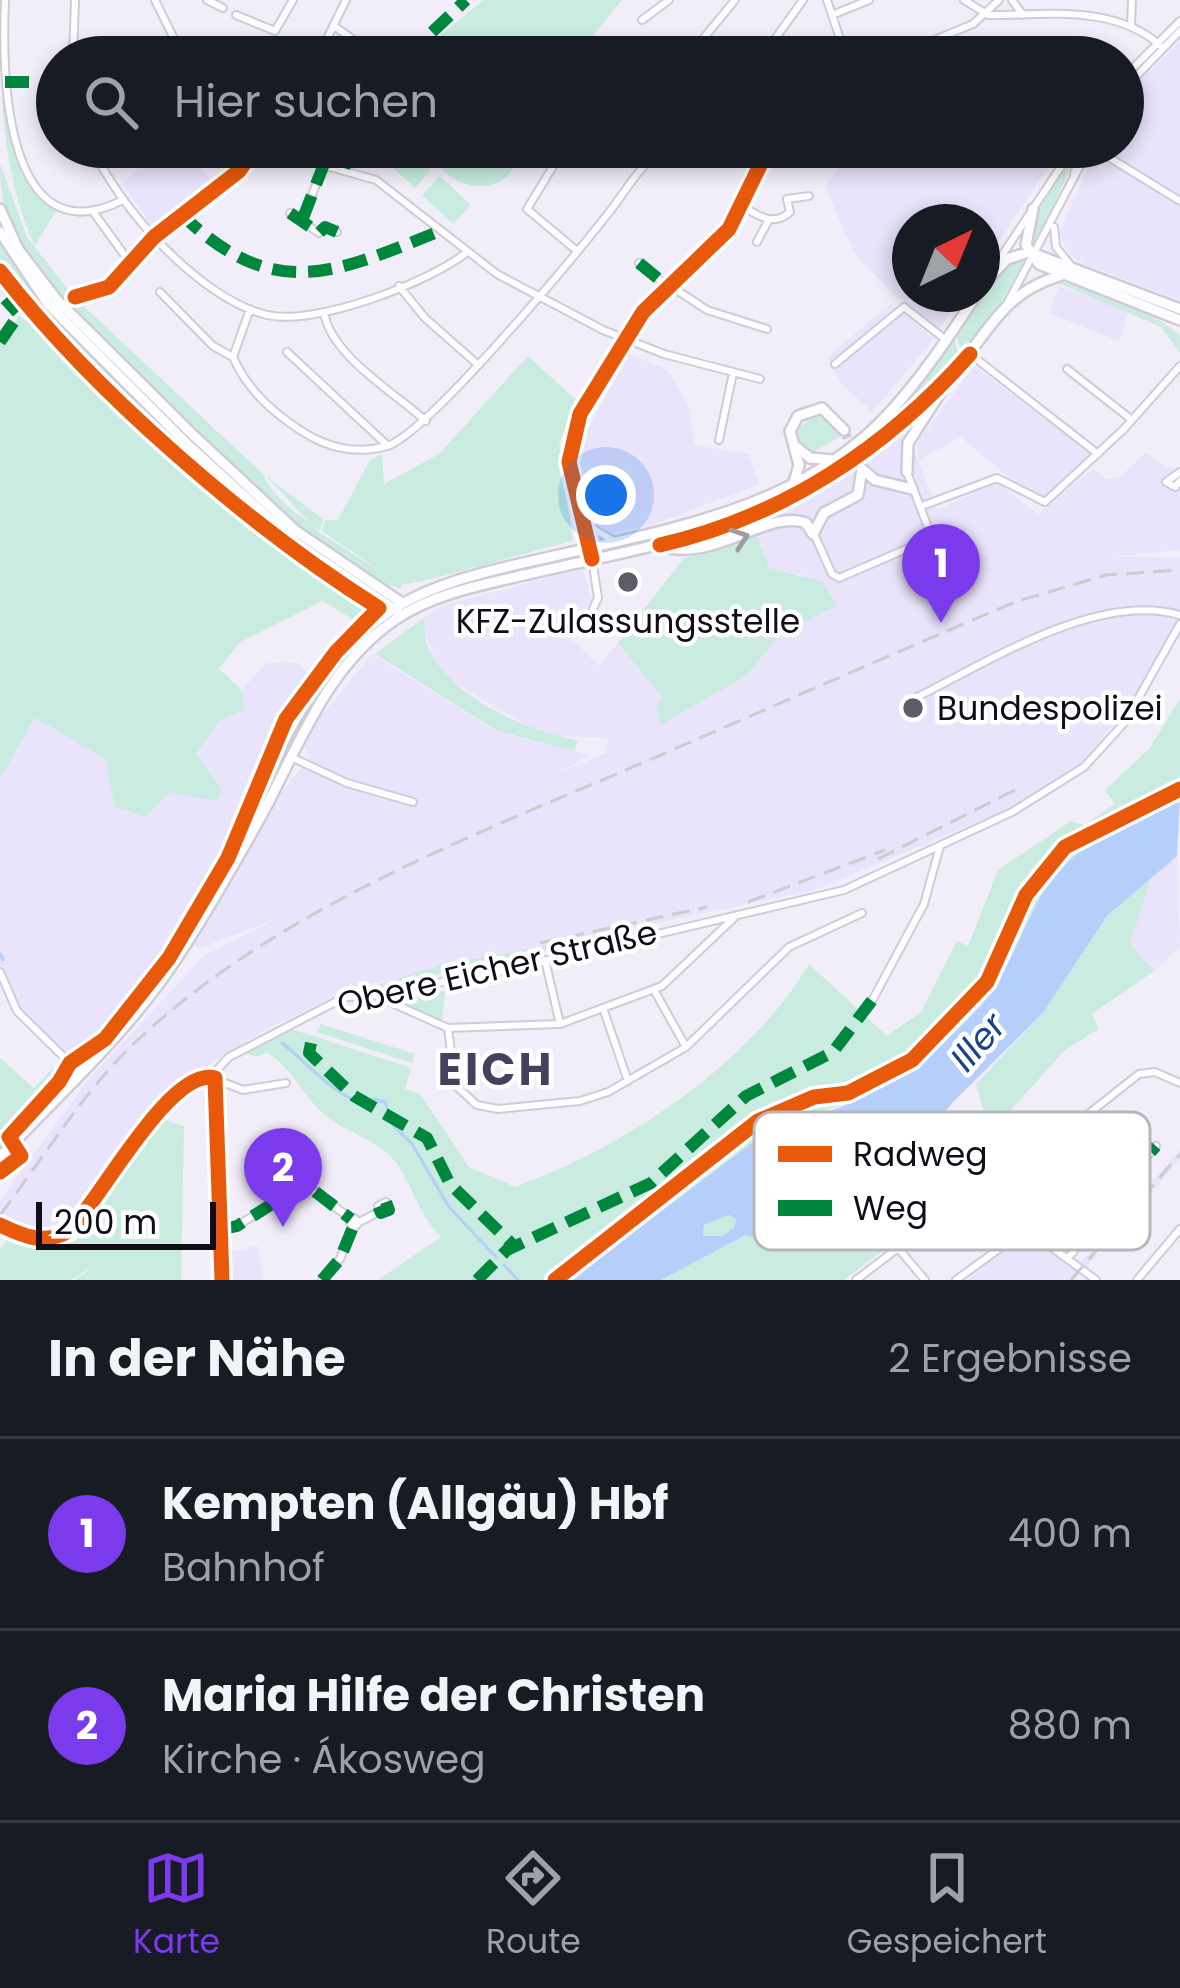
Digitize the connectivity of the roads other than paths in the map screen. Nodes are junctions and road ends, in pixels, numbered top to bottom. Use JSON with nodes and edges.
{"nodes":[{"id":1,"x":5,"y":0,"type":"edge"},
{"id":2,"x":75,"y":0,"type":"edge"},
{"id":3,"x":155,"y":0,"type":"edge"},
{"id":4,"x":207,"y":0,"type":"edge"},
{"id":5,"x":293,"y":0,"type":"edge"},
{"id":6,"x":346,"y":0,"type":"edge"},
{"id":7,"x":669,"y":0,"type":"edge"},
{"id":8,"x":736,"y":0,"type":"edge"},
{"id":9,"x":803,"y":0,"type":"edge"},
{"id":10,"x":827,"y":0,"type":"edge"},
{"id":11,"x":869,"y":0,"type":"edge"},
{"id":12,"x":964,"y":0,"type":"edge"},
{"id":13,"x":999,"y":0,"type":"edge"},
{"id":14,"x":1012,"y":0,"type":"edge"},
{"id":15,"x":1132,"y":0,"type":"edge"},
{"id":16,"x":223,"y":8,"type":"dead end"},
{"id":17,"x":236,"y":15,"type":"dead end"},
{"id":18,"x":832,"y":15,"type":"junction"},
{"id":19,"x":988,"y":15,"type":"junction"},
{"id":20,"x":1024,"y":15,"type":"junction"},
{"id":21,"x":642,"y":20,"type":"dead end"},
{"id":22,"x":1180,"y":22,"type":"edge"},
{"id":23,"x":1131,"y":25,"type":"junction"},
{"id":24,"x":334,"y":26,"type":"junction"},
{"id":25,"x":1180,"y":32,"type":"edge"},
{"id":26,"x":74,"y":36,"type":"edge"},
{"id":27,"x":173,"y":36,"type":"edge"},
{"id":28,"x":329,"y":36,"type":"edge"},
{"id":29,"x":349,"y":36,"type":"edge"},
{"id":30,"x":706,"y":36,"type":"edge"},
{"id":31,"x":777,"y":36,"type":"edge"},
{"id":32,"x":839,"y":36,"type":"edge"},
{"id":33,"x":940,"y":36,"type":"edge"},
{"id":34,"x":1160,"y":45,"type":"junction"},
{"id":35,"x":1144,"y":59,"type":"edge"},
{"id":36,"x":1144,"y":64,"type":"edge"},
{"id":37,"x":104,"y":168,"type":"edge"},
{"id":38,"x":322,"y":168,"type":"edge"},
{"id":39,"x":337,"y":168,"type":"edge"},
{"id":40,"x":552,"y":168,"type":"edge"},
{"id":41,"x":640,"y":168,"type":"edge"},
{"id":42,"x":760,"y":168,"type":"edge"},
{"id":43,"x":1067,"y":168,"type":"edge"},
{"id":44,"x":1078,"y":168,"type":"edge"},
{"id":45,"x":1122,"y":168,"type":"edge"},
{"id":46,"x":809,"y":196,"type":"dead end"},
{"id":47,"x":123,"y":200,"type":"junction"},
{"id":48,"x":1180,"y":201,"type":"edge"},
{"id":49,"x":742,"y":206,"type":"junction"},
{"id":50,"x":0,"y":209,"type":"edge"},
{"id":51,"x":1033,"y":209,"type":"junction"},
{"id":52,"x":94,"y":213,"type":"junction"},
{"id":53,"x":290,"y":213,"type":"dead end"},
{"id":54,"x":303,"y":218,"type":"junction"},
{"id":55,"x":1055,"y":218,"type":"junction"},
{"id":56,"x":768,"y":221,"type":"junction"},
{"id":57,"x":0,"y":232,"type":"edge"},
{"id":58,"x":337,"y":232,"type":"dead end"},
{"id":59,"x":757,"y":242,"type":"dead end"},
{"id":60,"x":577,"y":251,"type":"junction"},
{"id":61,"x":123,"y":253,"type":"dead end"},
{"id":62,"x":466,"y":253,"type":"junction"},
{"id":63,"x":1032,"y":254,"type":"junction"},
{"id":64,"x":1000,"y":258,"type":"edge"},
{"id":65,"x":639,"y":262,"type":"dead end"},
{"id":66,"x":1000,"y":266,"type":"edge"},
{"id":67,"x":1074,"y":270,"type":"junction"},
{"id":68,"x":1062,"y":274,"type":"junction"},
{"id":69,"x":668,"y":285,"type":"junction"},
{"id":70,"x":399,"y":286,"type":"junction"},
{"id":71,"x":160,"y":292,"type":"dead end"},
{"id":72,"x":536,"y":297,"type":"junction"},
{"id":73,"x":1008,"y":302,"type":"junction"},
{"id":74,"x":250,"y":309,"type":"junction"},
{"id":75,"x":324,"y":312,"type":"junction"},
{"id":76,"x":965,"y":312,"type":"edge"},
{"id":77,"x":1179,"y":318,"type":"edge"},
{"id":78,"x":767,"y":329,"type":"dead end"},
{"id":79,"x":625,"y":340,"type":"junction"},
{"id":80,"x":946,"y":340,"type":"junction"},
{"id":81,"x":287,"y":352,"type":"dead end"},
{"id":82,"x":970,"y":354,"type":"junction"},
{"id":83,"x":233,"y":357,"type":"junction"},
{"id":84,"x":476,"y":363,"type":"junction"},
{"id":85,"x":836,"y":364,"type":"dead end"},
{"id":86,"x":1180,"y":366,"type":"edge"},
{"id":87,"x":1067,"y":369,"type":"dead end"},
{"id":88,"x":734,"y":372,"type":"junction"},
{"id":89,"x":760,"y":379,"type":"dead end"},
{"id":90,"x":947,"y":379,"type":"junction"},
{"id":91,"x":1132,"y":420,"type":"junction"},
{"id":92,"x":426,"y":421,"type":"junction"},
{"id":93,"x":844,"y":430,"type":"dead end"},
{"id":94,"x":719,"y":440,"type":"dead end"},
{"id":95,"x":790,"y":440,"type":"junction"},
{"id":96,"x":388,"y":446,"type":"junction"},
{"id":97,"x":1098,"y":454,"type":"junction"},
{"id":98,"x":832,"y":460,"type":"junction"},
{"id":99,"x":908,"y":472,"type":"joint"},
{"id":100,"x":794,"y":482,"type":"junction"},
{"id":101,"x":912,"y":489,"type":"junction"},
{"id":102,"x":922,"y":506,"type":"junction"},
{"id":103,"x":582,"y":520,"type":"junction"},
{"id":104,"x":814,"y":534,"type":"junction"},
{"id":105,"x":618,"y":542,"type":"junction"},
{"id":106,"x":660,"y":545,"type":"junction"},
{"id":107,"x":591,"y":553,"type":"junction"},
{"id":108,"x":384,"y":587,"type":"junction"},
{"id":109,"x":434,"y":590,"type":"junction"},
{"id":110,"x":399,"y":609,"type":"junction"},
{"id":111,"x":1180,"y":615,"type":"edge"},
{"id":112,"x":586,"y":624,"type":"dead end"},
{"id":113,"x":1180,"y":624,"type":"edge"},
{"id":114,"x":904,"y":703,"type":"dead end"},
{"id":115,"x":296,"y":740,"type":"junction"},
{"id":116,"x":277,"y":749,"type":"junction"},
{"id":117,"x":289,"y":756,"type":"junction"},
{"id":118,"x":312,"y":767,"type":"junction"},
{"id":119,"x":413,"y":802,"type":"dead end"},
{"id":120,"x":940,"y":846,"type":"junction"},
{"id":121,"x":228,"y":868,"type":"junction"},
{"id":122,"x":738,"y":913,"type":"junction"},
{"id":123,"x":862,"y":914,"type":"dead end"},
{"id":124,"x":722,"y":918,"type":"junction"},
{"id":125,"x":718,"y":934,"type":"junction"},
{"id":126,"x":545,"y":960,"type":"junction"},
{"id":127,"x":0,"y":972,"type":"edge"},
{"id":128,"x":396,"y":989,"type":"junction"},
{"id":129,"x":654,"y":990,"type":"junction"},
{"id":130,"x":370,"y":993,"type":"junction"},
{"id":131,"x":873,"y":999,"type":"dead end"},
{"id":132,"x":397,"y":1006,"type":"junction"},
{"id":133,"x":604,"y":1011,"type":"junction"},
{"id":134,"x":560,"y":1024,"type":"junction"},
{"id":135,"x":448,"y":1028,"type":"junction"},
{"id":136,"x":686,"y":1047,"type":"junction"},
{"id":137,"x":81,"y":1074,"type":"junction"},
{"id":138,"x":215,"y":1078,"type":"junction"},
{"id":139,"x":286,"y":1083,"type":"dead end"},
{"id":140,"x":629,"y":1083,"type":"junction"},
{"id":141,"x":1180,"y":1083,"type":"edge"},
{"id":142,"x":1090,"y":1112,"type":"edge"},
{"id":143,"x":1156,"y":1146,"type":"dead end"},
{"id":144,"x":1150,"y":1153,"type":"edge"},
{"id":145,"x":0,"y":1157,"type":"edge"},
{"id":146,"x":379,"y":1212,"type":"dead end"},
{"id":147,"x":354,"y":1223,"type":"junction"},
{"id":148,"x":0,"y":1225,"type":"edge"},
{"id":149,"x":1180,"y":1228,"type":"edge"},
{"id":150,"x":220,"y":1230,"type":"junction"},
{"id":151,"x":895,"y":1250,"type":"edge"},
{"id":152,"x":900,"y":1250,"type":"edge"},
{"id":153,"x":997,"y":1250,"type":"edge"},
{"id":154,"x":1058,"y":1250,"type":"edge"},
{"id":155,"x":1075,"y":1250,"type":"edge"},
{"id":156,"x":1068,"y":1258,"type":"junction"},
{"id":157,"x":222,"y":1280,"type":"edge"},
{"id":158,"x":322,"y":1280,"type":"edge"},
{"id":159,"x":856,"y":1280,"type":"edge"},
{"id":160,"x":925,"y":1280,"type":"edge"},
{"id":161,"x":956,"y":1280,"type":"edge"},
{"id":162,"x":1096,"y":1280,"type":"edge"},
{"id":163,"x":1137,"y":1280,"type":"edge"}],
"edges":[{"from":1,"to":52,"type":"street"},
{"from":2,"to":26,"type":"street"},
{"from":3,"to":27,"type":"street"},
{"from":4,"to":16,"type":"street"},
{"from":5,"to":17,"type":"street"},
{"from":6,"to":24,"type":"street"},
{"from":7,"to":21,"type":"street"},
{"from":8,"to":30,"type":"street"},
{"from":9,"to":31,"type":"street"},
{"from":10,"to":18,"type":"street"},
{"from":11,"to":18,"type":"street"},
{"from":12,"to":19,"type":"street"},
{"from":13,"to":19,"type":"street"},
{"from":14,"to":20,"type":"street"},
{"from":15,"to":23,"type":"street"},
{"from":18,"to":32,"type":"street"},
{"from":19,"to":20,"type":"street"},
{"from":19,"to":33,"type":"street"},
{"from":20,"to":23,"type":"street"},
{"from":22,"to":34,"type":"street"},
{"from":23,"to":34,"type":"street"},
{"from":24,"to":28,"type":"street"},
{"from":24,"to":29,"type":"street"},
{"from":25,"to":34,"type":"street"},
{"from":34,"to":35,"type":"street"},
{"from":34,"to":36,"type":"street"},
{"from":37,"to":47,"type":"street"},
{"from":38,"to":54,"type":"street"},
{"from":39,"to":62,"type":"street"},
{"from":40,"to":60,"type":"street"},
{"from":41,"to":60,"type":"street"},
{"from":42,"to":49,"type":"street"},
{"from":43,"to":51,"type":"street"},
{"from":44,"to":55,"type":"street"},
{"from":45,"to":48,"type":"street"},
{"from":46,"to":56,"type":"street"},
{"from":47,"to":52,"type":"street"},
{"from":47,"to":74,"type":"street"},
{"from":49,"to":56,"type":"street"},
{"from":49,"to":69,"type":"street"},
{"from":50,"to":108,"type":"main road"},
{"from":51,"to":63,"type":"main road"},
{"from":51,"to":64,"type":"street"},
{"from":52,"to":61,"type":"street"},
{"from":53,"to":54,"type":"street"},
{"from":54,"to":58,"type":"street"},
{"from":55,"to":63,"type":"street"},
{"from":55,"to":67,"type":"street"},
{"from":56,"to":59,"type":"street"},
{"from":57,"to":110,"type":"main road"},
{"from":60,"to":72,"type":"street"},
{"from":62,"to":70,"type":"street"},
{"from":62,"to":72,"type":"street"},
{"from":63,"to":66,"type":"main road"},
{"from":63,"to":67,"type":"main road"},
{"from":63,"to":68,"type":"main road"},
{"from":63,"to":73,"type":"street"},
{"from":65,"to":69,"type":"street"},
{"from":67,"to":77,"type":"main road"},
{"from":68,"to":73,"type":"main road"},
{"from":68,"to":77,"type":"main road"},
{"from":69,"to":78,"type":"street"},
{"from":69,"to":79,"type":"street"},
{"from":70,"to":75,"type":"street"},
{"from":70,"to":84,"type":"street"},
{"from":71,"to":83,"type":"street"},
{"from":72,"to":79,"type":"street"},
{"from":72,"to":84,"type":"street"},
{"from":73,"to":82,"type":"main road"},
{"from":74,"to":75,"type":"street"},
{"from":74,"to":83,"type":"street"},
{"from":75,"to":92,"type":"street"},
{"from":76,"to":80,"type":"main road"},
{"from":79,"to":88,"type":"street"},
{"from":79,"to":103,"type":"street"},
{"from":80,"to":85,"type":"street"},
{"from":80,"to":98,"type":"main road"},
{"from":81,"to":96,"type":"street"},
{"from":82,"to":90,"type":"main road"},
{"from":82,"to":97,"type":"street"},
{"from":83,"to":96,"type":"street"},
{"from":84,"to":92,"type":"street"},
{"from":86,"to":91,"type":"street"},
{"from":87,"to":91,"type":"street"},
{"from":88,"to":89,"type":"street"},
{"from":88,"to":94,"type":"street"},
{"from":90,"to":99,"type":"main road"},
{"from":90,"to":106,"type":"main road"},
{"from":91,"to":97,"type":"street"},
{"from":92,"to":96,"type":"street"},
{"from":93,"to":95,"type":"main road"},
{"from":95,"to":98,"type":"main road"},
{"from":95,"to":100,"type":"main road"},
{"from":97,"to":102,"type":"street"},
{"from":98,"to":100,"type":"main road"},
{"from":99,"to":101,"type":"street"},
{"from":100,"to":105,"type":"main road"},
{"from":101,"to":102,"type":"street"},
{"from":101,"to":104,"type":"main road"},
{"from":102,"to":104,"type":"street"},
{"from":103,"to":105,"type":"street"},
{"from":103,"to":107,"type":"street"},
{"from":106,"to":104,"type":"main road","one_way":true},
{"from":105,"to":107,"type":"main road"},
{"from":106,"to":107,"type":"main road"},
{"from":107,"to":109,"type":"main road"},
{"from":107,"to":110,"type":"main road"},
{"from":107,"to":112,"type":"street"},
{"from":108,"to":109,"type":"main road"},
{"from":108,"to":110,"type":"main road"},
{"from":109,"to":110,"type":"main road"},
{"from":110,"to":115,"type":"main road"},
{"from":110,"to":116,"type":"main road"},
{"from":111,"to":114,"type":"street"},
{"from":113,"to":120,"type":"street","name":"Obere Eicher Straße"},
{"from":115,"to":117,"type":"main road"},
{"from":115,"to":118,"type":"street"},
{"from":116,"to":117,"type":"street"},
{"from":116,"to":121,"type":"main road"},
{"from":117,"to":118,"type":"street"},
{"from":117,"to":121,"type":"main road"},
{"from":118,"to":119,"type":"street"},
{"from":120,"to":122,"type":"street","name":"Obere Eicher Straße"},
{"from":120,"to":131,"type":"street"},
{"from":121,"to":137,"type":"main road"},
{"from":122,"to":124,"type":"street","name":"Obere Eicher Straße"},
{"from":122,"to":125,"type":"street"},
{"from":123,"to":136,"type":"street"},
{"from":124,"to":125,"type":"street"},
{"from":124,"to":126,"type":"street","name":"Obere Eicher Straße"},
{"from":125,"to":129,"type":"street"},
{"from":126,"to":128,"type":"street","name":"Obere Eicher Straße"},
{"from":126,"to":134,"type":"street"},
{"from":127,"to":137,"type":"street"},
{"from":128,"to":130,"type":"street","name":"Obere Eicher Straße"},
{"from":128,"to":132,"type":"street"},
{"from":129,"to":133,"type":"street"},
{"from":129,"to":136,"type":"street"},
{"from":130,"to":132,"type":"street"},
{"from":130,"to":138,"type":"street","name":"Obere Eicher Straße"},
{"from":132,"to":135,"type":"street"},
{"from":133,"to":134,"type":"street"},
{"from":133,"to":140,"type":"street"},
{"from":134,"to":135,"type":"street"},
{"from":135,"to":140,"type":"street"},
{"from":136,"to":140,"type":"street"},
{"from":137,"to":145,"type":"main road"},
{"from":138,"to":139,"type":"street"},
{"from":138,"to":148,"type":"street","name":"Obere Eicher Straße"},
{"from":138,"to":150,"type":"street"},
{"from":141,"to":142,"type":"street"},
{"from":143,"to":144,"type":"street"},
{"from":146,"to":147,"type":"street"},
{"from":147,"to":150,"type":"street"},
{"from":147,"to":158,"type":"street"},
{"from":149,"to":163,"type":"street"},
{"from":150,"to":157,"type":"street"},
{"from":151,"to":159,"type":"street"},
{"from":152,"to":160,"type":"street"},
{"from":153,"to":161,"type":"street"},
{"from":154,"to":156,"type":"street"},
{"from":155,"to":156,"type":"street"},
{"from":156,"to":162,"type":"street"}]}
